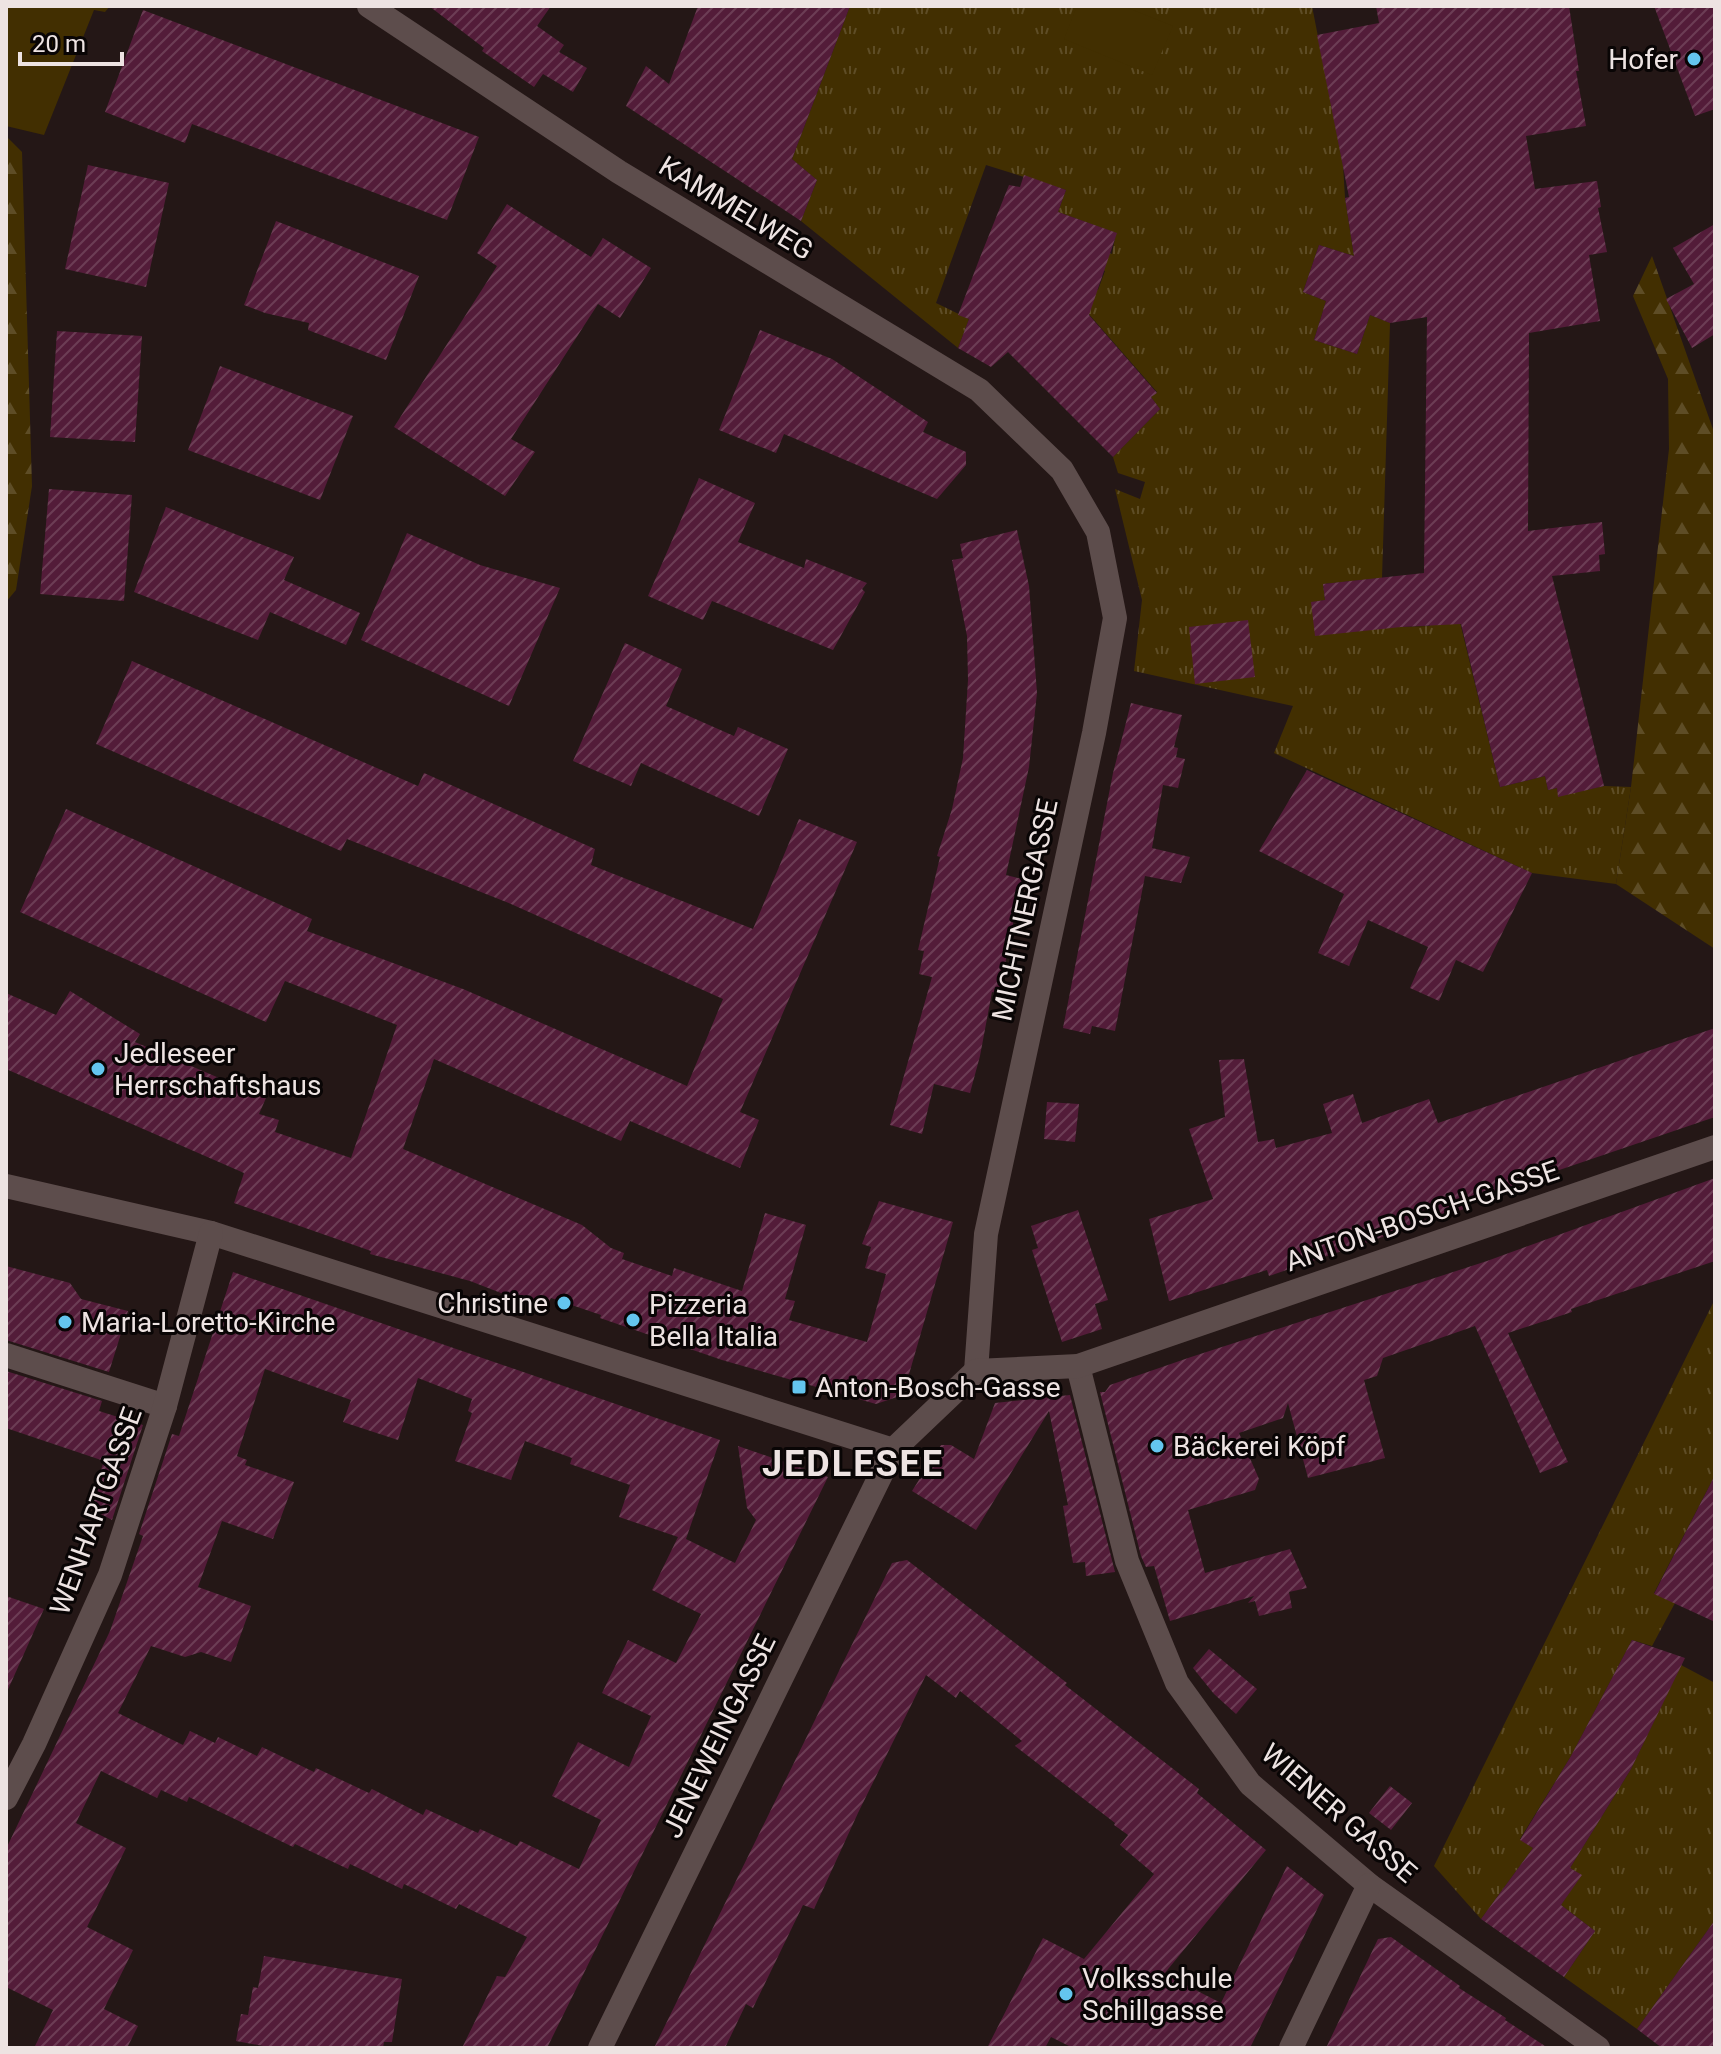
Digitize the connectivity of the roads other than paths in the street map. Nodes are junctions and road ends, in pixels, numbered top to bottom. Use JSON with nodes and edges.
{"nodes":[{"id":1,"x":369,"y":6,"type":"edge"},
{"id":2,"x":1062,"y":470,"type":"joint"},
{"id":3,"x":1715,"y":1147,"type":"edge"},
{"id":4,"x":6,"y":1186,"type":"edge"},
{"id":5,"x":211,"y":1233,"type":"junction"},
{"id":6,"x":6,"y":1355,"type":"edge"},
{"id":7,"x":1078,"y":1366,"type":"junction"},
{"id":8,"x":976,"y":1371,"type":"junction"},
{"id":9,"x":165,"y":1406,"type":"junction"},
{"id":10,"x":893,"y":1450,"type":"junction"},
{"id":11,"x":6,"y":1798,"type":"edge"},
{"id":12,"x":1369,"y":1885,"type":"junction"},
{"id":13,"x":600,"y":2048,"type":"edge"},
{"id":14,"x":1291,"y":2048,"type":"edge"},
{"id":15,"x":1598,"y":2048,"type":"edge"}],
"edges":[{"from":1,"to":2,"type":"street","name":"KAMMELWEG"},
{"from":2,"to":8,"type":"street","name":"MICHTNERGASSE"},
{"from":3,"to":7,"type":"street","name":"ANTON-BOSCH-GASSE"},
{"from":4,"to":5,"type":"street"},
{"from":5,"to":9,"type":"street","name":"WENHARTGASSE"},
{"from":5,"to":10,"type":"street"},
{"from":6,"to":9,"type":"street"},
{"from":7,"to":8,"type":"street","name":"ANTON-BOSCH-GASSE"},
{"from":7,"to":12,"type":"street","name":"WIENER GASSE"},
{"from":8,"to":10,"type":"street"},
{"from":9,"to":11,"type":"street","name":"WENHARTGASSE"},
{"from":10,"to":13,"type":"street","name":"JENEWEINGASSE"},
{"from":12,"to":14,"type":"street"},
{"from":12,"to":15,"type":"street","name":"WIENER GASSE"}]}
